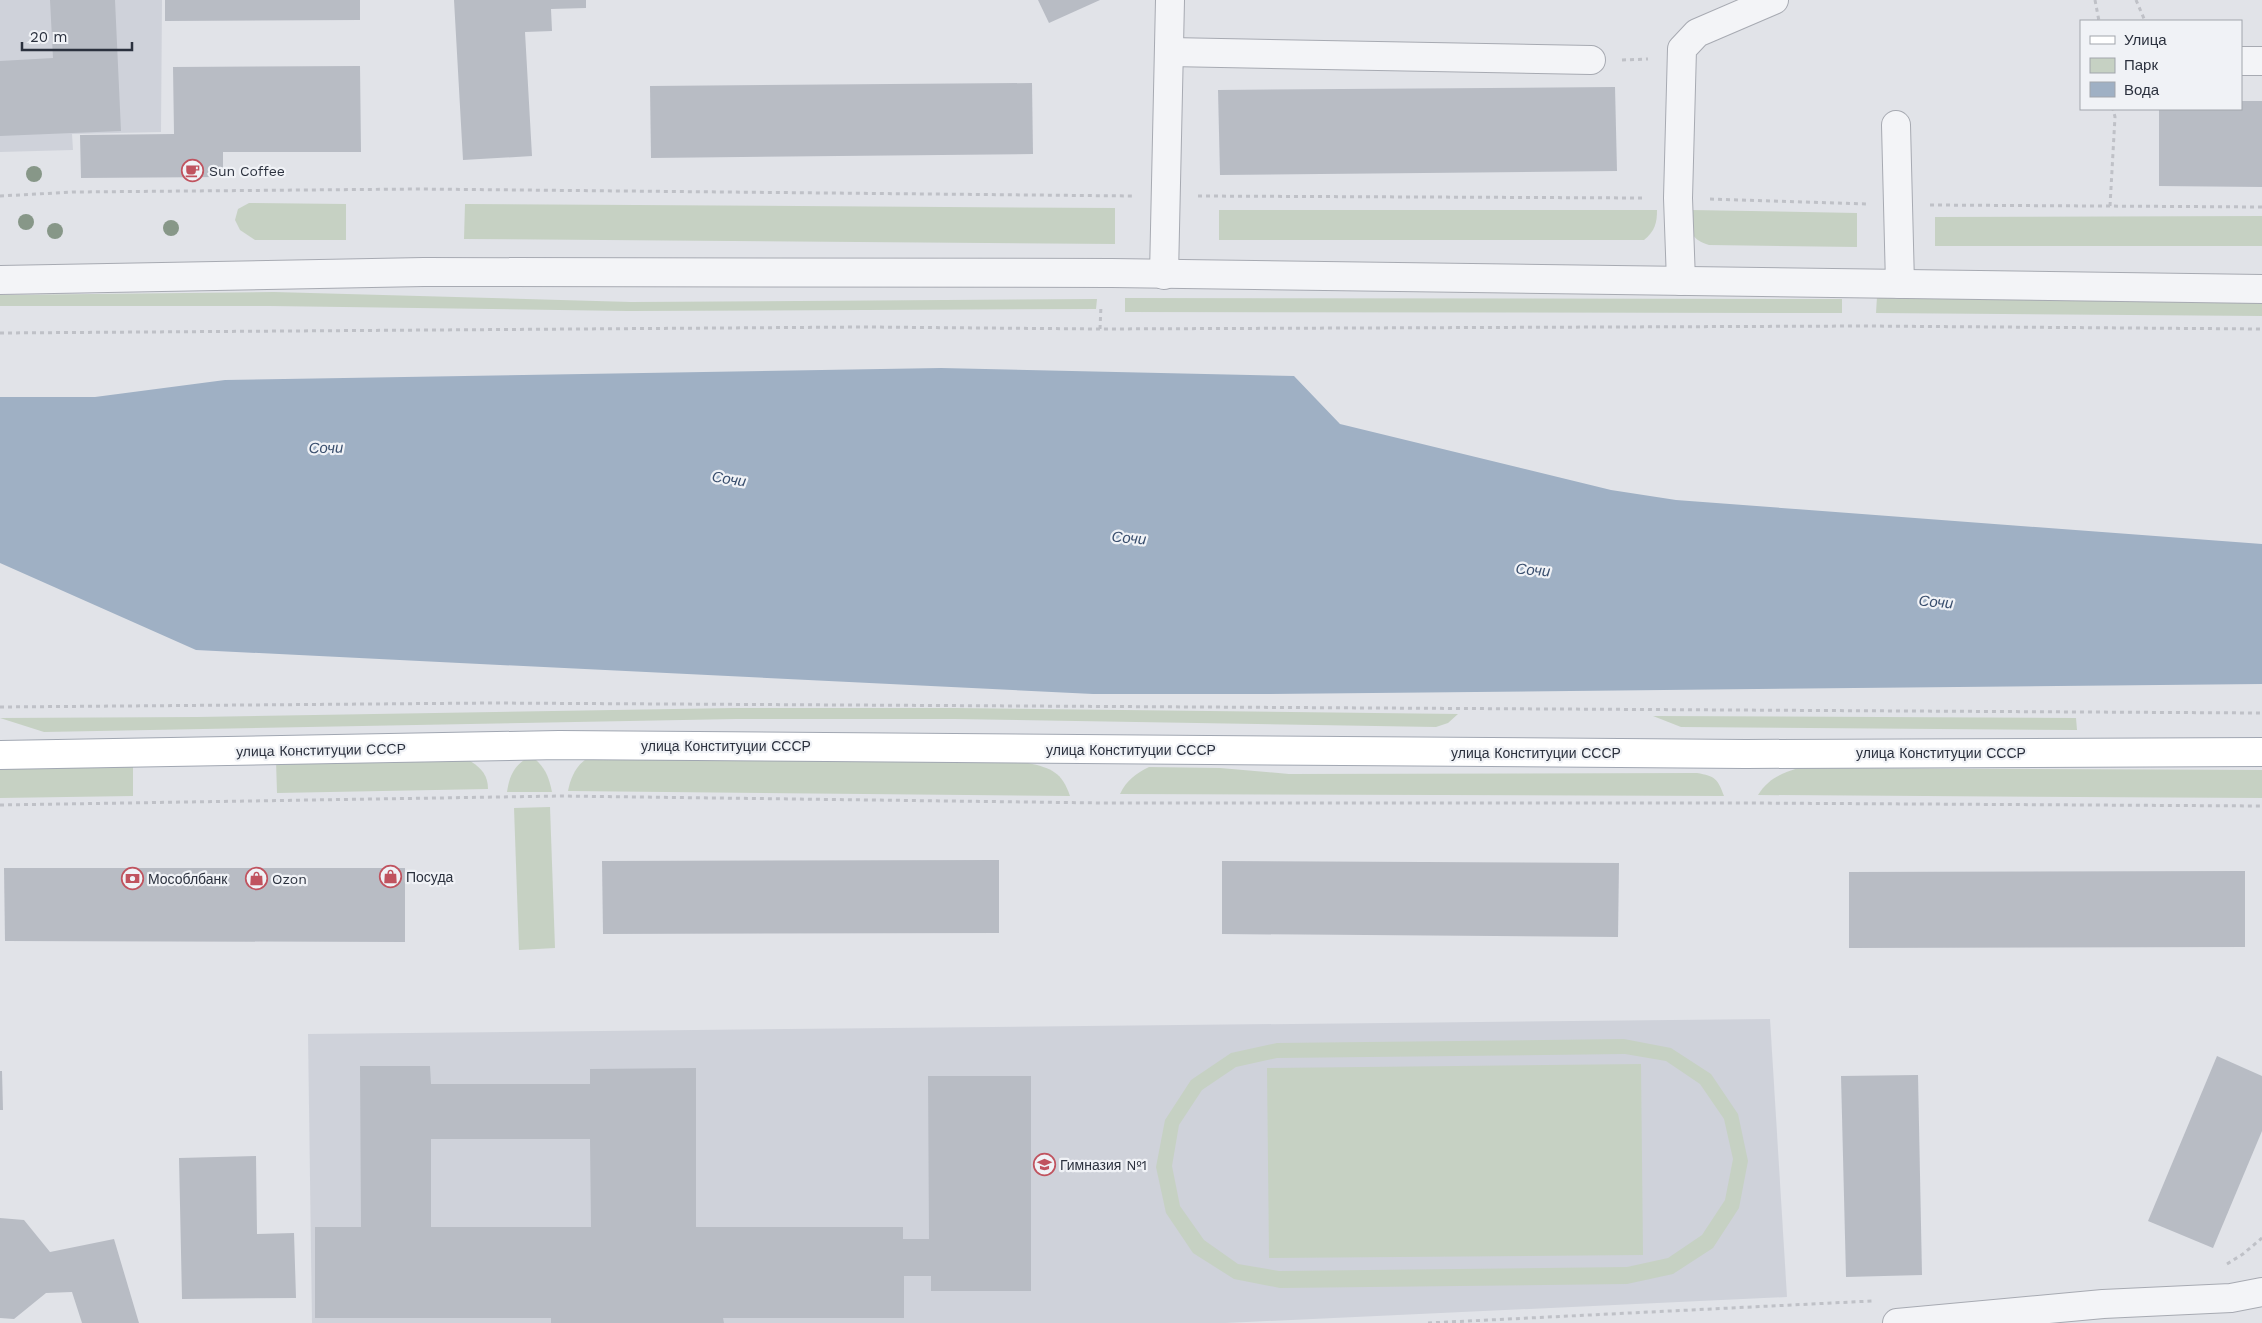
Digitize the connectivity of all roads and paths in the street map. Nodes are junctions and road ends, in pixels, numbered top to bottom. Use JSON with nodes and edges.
{"nodes":[{"id":1,"x":1170,"y":0,"type":"edge"},
{"id":2,"x":1774,"y":0,"type":"edge"},
{"id":3,"x":2095,"y":0,"type":"edge"},
{"id":4,"x":2136,"y":0,"type":"edge"},
{"id":5,"x":2099,"y":20,"type":"edge"},
{"id":6,"x":2145,"y":20,"type":"edge"},
{"id":7,"x":1170,"y":52,"type":"junction"},
{"id":8,"x":1682,"y":59,"type":"junction"},
{"id":9,"x":1591,"y":60,"type":"joint"},
{"id":10,"x":2242,"y":62,"type":"edge"},
{"id":11,"x":2262,"y":62,"type":"edge"},
{"id":12,"x":2113,"y":110,"type":"edge"},
{"id":13,"x":1896,"y":125,"type":"dead end"},
{"id":14,"x":0,"y":196,"type":"edge"},
{"id":15,"x":1166,"y":196,"type":"junction"},
{"id":16,"x":2110,"y":206,"type":"dead end"},
{"id":17,"x":1164,"y":275,"type":"junction"},
{"id":18,"x":0,"y":280,"type":"edge"},
{"id":19,"x":1681,"y":281,"type":"junction"},
{"id":20,"x":1900,"y":284,"type":"junction"},
{"id":21,"x":2262,"y":289,"type":"edge"},
{"id":22,"x":1102,"y":297,"type":"dead end"},
{"id":23,"x":1100,"y":329,"type":"junction"},
{"id":24,"x":2262,"y":329,"type":"edge"},
{"id":25,"x":0,"y":333,"type":"edge"},
{"id":26,"x":0,"y":707,"type":"edge"},
{"id":27,"x":2262,"y":714,"type":"edge"},
{"id":28,"x":2262,"y":752,"type":"edge"},
{"id":29,"x":0,"y":755,"type":"edge"},
{"id":30,"x":0,"y":805,"type":"edge"},
{"id":31,"x":2262,"y":806,"type":"edge"},
{"id":32,"x":2262,"y":1238,"type":"edge"},
{"id":33,"x":2224,"y":1265,"type":"dead end"},
{"id":34,"x":2262,"y":1292,"type":"edge"},
{"id":35,"x":1875,"y":1300,"type":"dead end"},
{"id":36,"x":1907,"y":1322,"type":"edge"},
{"id":37,"x":1428,"y":1323,"type":"edge"}],
"edges":[{"from":1,"to":7,"type":"street"},
{"from":2,"to":8,"type":"street"},
{"from":3,"to":5,"type":"path"},
{"from":4,"to":6,"type":"path"},
{"from":7,"to":9,"type":"street"},
{"from":7,"to":15,"type":"street"},
{"from":8,"to":9,"type":"path"},
{"from":8,"to":19,"type":"street"},
{"from":10,"to":11,"type":"street"},
{"from":12,"to":16,"type":"path"},
{"from":13,"to":20,"type":"street"},
{"from":14,"to":15,"type":"path"},
{"from":15,"to":17,"type":"street"},
{"from":17,"to":18,"type":"street"},
{"from":17,"to":19,"type":"street"},
{"from":19,"to":20,"type":"street"},
{"from":20,"to":21,"type":"street"},
{"from":22,"to":23,"type":"path"},
{"from":23,"to":24,"type":"path"},
{"from":23,"to":25,"type":"path"},
{"from":26,"to":27,"type":"path"},
{"from":28,"to":29,"type":"main road","name":"улица Конституции СССР"},
{"from":30,"to":31,"type":"path"},
{"from":32,"to":33,"type":"path"},
{"from":34,"to":36,"type":"street"},
{"from":35,"to":37,"type":"path"}]}
